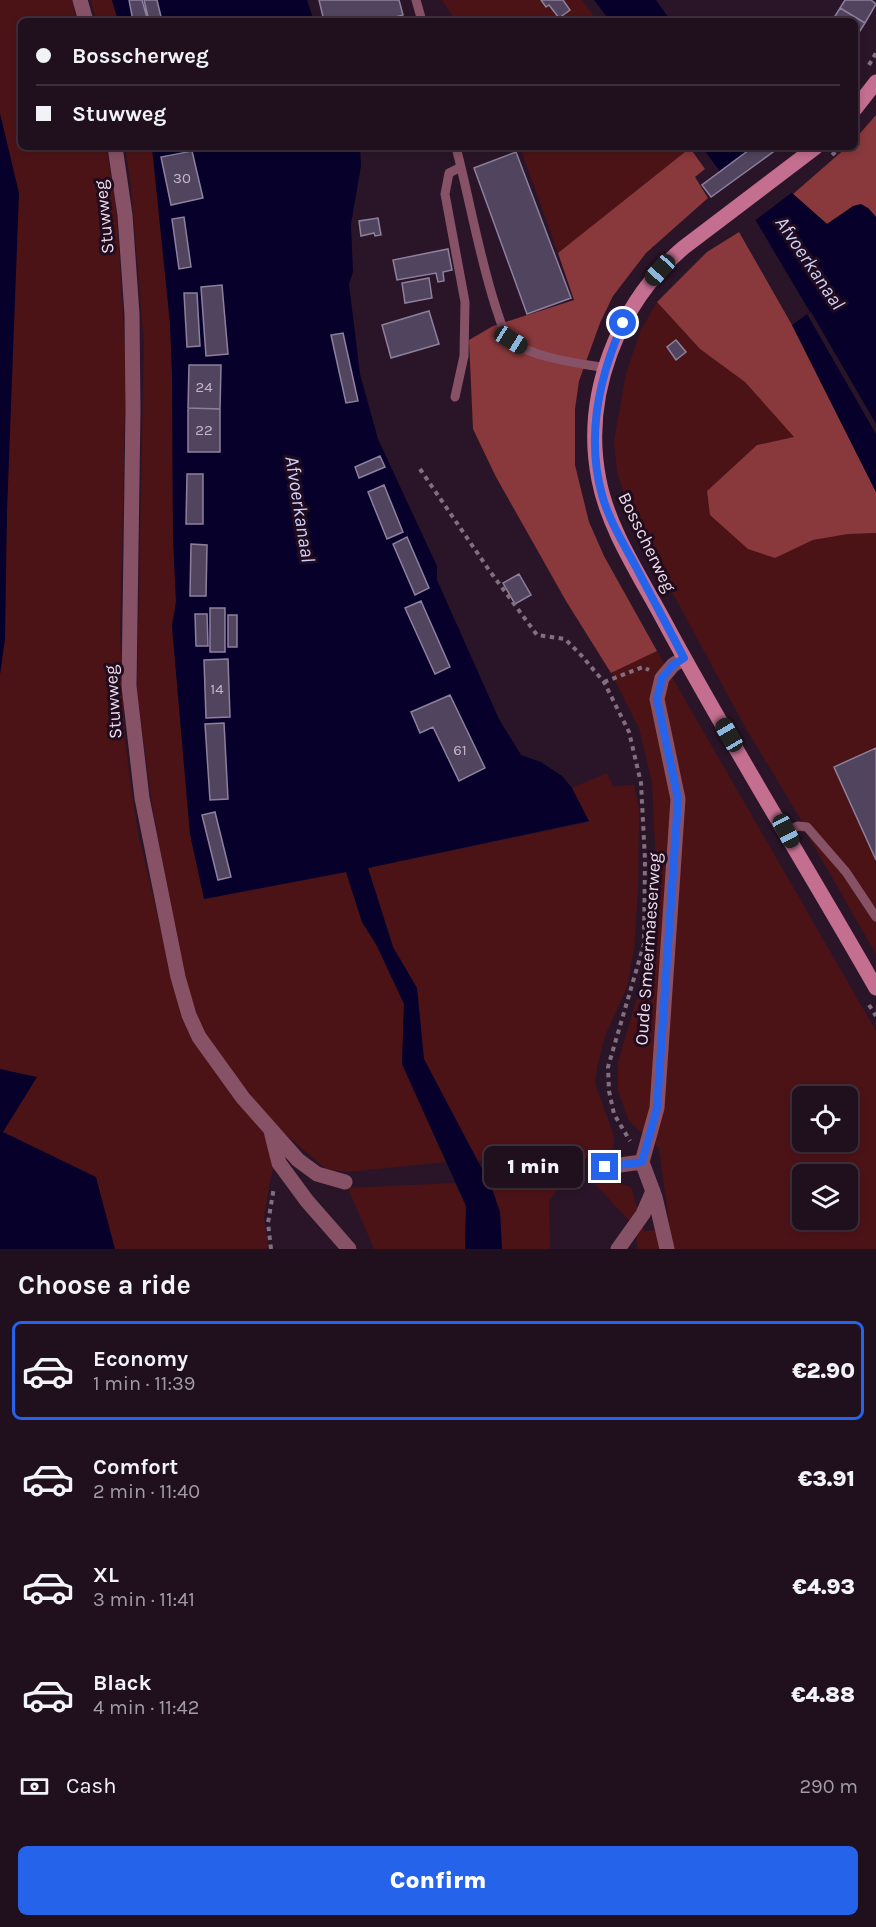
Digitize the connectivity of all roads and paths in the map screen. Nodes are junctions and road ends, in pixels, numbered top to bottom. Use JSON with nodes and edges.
{"nodes":[{"id":1,"x":80,"y":0,"type":"edge"},
{"id":2,"x":416,"y":0,"type":"edge"},
{"id":3,"x":85,"y":18,"type":"edge"},
{"id":4,"x":421,"y":18,"type":"edge"},
{"id":5,"x":876,"y":82,"type":"edge"},
{"id":6,"x":858,"y":105,"type":"edge"},
{"id":7,"x":114,"y":150,"type":"edge"},
{"id":8,"x":457,"y":150,"type":"edge"},
{"id":9,"x":812,"y":150,"type":"edge"},
{"id":10,"x":461,"y":166,"type":"junction"},
{"id":11,"x":605,"y":368,"type":"junction"},
{"id":12,"x":455,"y":397,"type":"dead end"},
{"id":13,"x":420,"y":469,"type":"dead end"},
{"id":14,"x":684,"y":658,"type":"junction"},
{"id":15,"x":643,"y":667,"type":"dead end"},
{"id":16,"x":604,"y":682,"type":"junction"},
{"id":17,"x":786,"y":831,"type":"junction"},
{"id":18,"x":876,"y":917,"type":"edge"},
{"id":19,"x":876,"y":988,"type":"edge"},
{"id":20,"x":271,"y":1131,"type":"junction"},
{"id":21,"x":642,"y":1162,"type":"junction"},
{"id":22,"x":605,"y":1167,"type":"dead end"},
{"id":23,"x":276,"y":1179,"type":"dead end"},
{"id":24,"x":345,"y":1182,"type":"dead end"},
{"id":25,"x":653,"y":1191,"type":"junction"},
{"id":26,"x":271,"y":1249,"type":"edge"},
{"id":27,"x":349,"y":1249,"type":"edge"},
{"id":28,"x":618,"y":1249,"type":"edge"},
{"id":29,"x":667,"y":1249,"type":"edge"}],
"edges":[{"from":1,"to":3,"type":"street"},
{"from":2,"to":4,"type":"lane"},
{"from":5,"to":6,"type":"street"},
{"from":7,"to":20,"type":"street","name":"Stuwweg"},
{"from":8,"to":10,"type":"lane"},
{"from":9,"to":11,"type":"street","name":"Bosscherweg"},
{"from":10,"to":11,"type":"lane"},
{"from":10,"to":12,"type":"lane"},
{"from":11,"to":14,"type":"street","name":"Bosscherweg"},
{"from":13,"to":16,"type":"path"},
{"from":14,"to":17,"type":"street","name":"Bosscherweg"},
{"from":14,"to":21,"type":"street","name":"Oude Smeermaeserweg"},
{"from":15,"to":16,"type":"path"},
{"from":16,"to":21,"type":"path"},
{"from":17,"to":18,"type":"lane"},
{"from":17,"to":19,"type":"street","name":"Bosscherweg"},
{"from":20,"to":24,"type":"street","name":"Stuwweg"},
{"from":20,"to":27,"type":"street"},
{"from":21,"to":22,"type":"street"},
{"from":21,"to":25,"type":"street"},
{"from":23,"to":26,"type":"path"},
{"from":25,"to":28,"type":"street"},
{"from":25,"to":29,"type":"street"}]}
